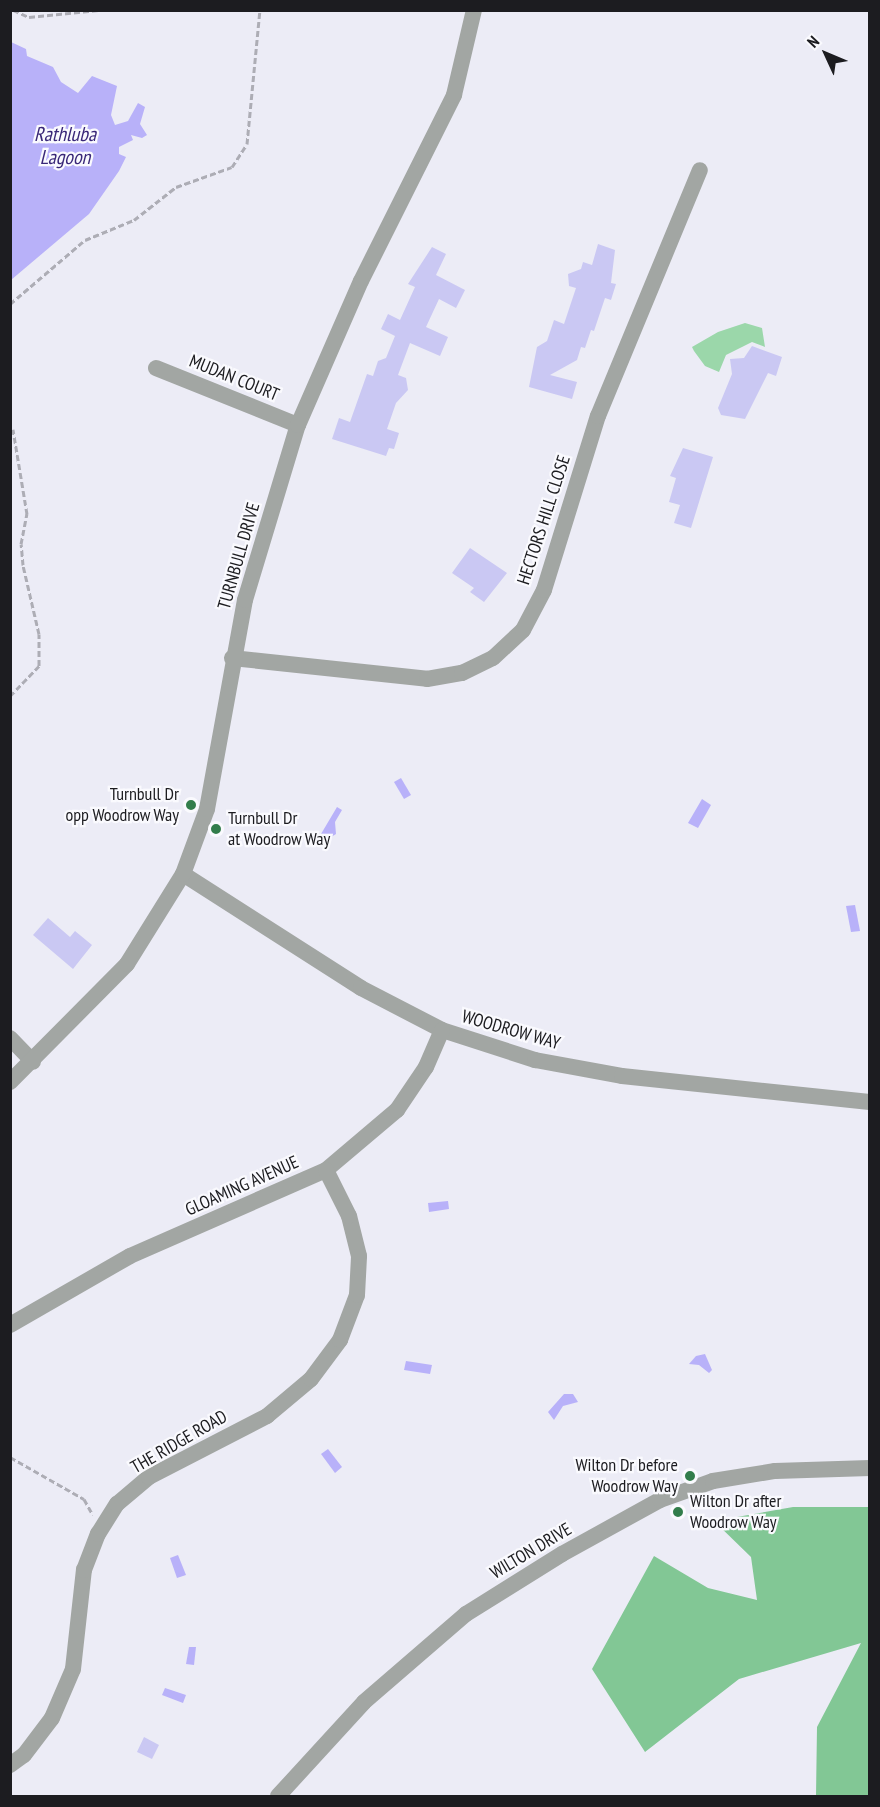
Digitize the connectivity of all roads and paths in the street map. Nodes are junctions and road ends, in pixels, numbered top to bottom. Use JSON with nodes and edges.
{"nodes":[{"id":1,"x":13,"y":10,"type":"edge"},
{"id":2,"x":99,"y":10,"type":"edge"},
{"id":3,"x":260,"y":10,"type":"edge"},
{"id":4,"x":474,"y":10,"type":"edge"},
{"id":5,"x":700,"y":170,"type":"dead end"},
{"id":6,"x":10,"y":304,"type":"edge"},
{"id":7,"x":156,"y":368,"type":"dead end"},
{"id":8,"x":10,"y":422,"type":"edge"},
{"id":9,"x":298,"y":425,"type":"junction"},
{"id":10,"x":13,"y":429,"type":"junction"},
{"id":11,"x":10,"y":437,"type":"edge"},
{"id":12,"x":232,"y":658,"type":"junction"},
{"id":13,"x":10,"y":696,"type":"edge"},
{"id":14,"x":183,"y":874,"type":"junction"},
{"id":15,"x":442,"y":1030,"type":"junction"},
{"id":16,"x":10,"y":1038,"type":"edge"},
{"id":17,"x":33,"y":1062,"type":"junction"},
{"id":18,"x":10,"y":1082,"type":"edge"},
{"id":19,"x":870,"y":1102,"type":"edge"},
{"id":20,"x":326,"y":1170,"type":"junction"},
{"id":21,"x":10,"y":1325,"type":"edge"},
{"id":22,"x":10,"y":1457,"type":"edge"},
{"id":23,"x":870,"y":1468,"type":"edge"},
{"id":24,"x":105,"y":1523,"type":"junction"},
{"id":25,"x":10,"y":1765,"type":"edge"},
{"id":26,"x":278,"y":1797,"type":"edge"}],
"edges":[{"from":1,"to":2,"type":"path"},
{"from":3,"to":6,"type":"path"},
{"from":4,"to":9,"type":"street","name":"TURNBULL DRIVE"},
{"from":5,"to":12,"type":"street","name":"HECTORS HILL CLOSE"},
{"from":7,"to":9,"type":"street","name":"MUDAN COURT"},
{"from":8,"to":10,"type":"path"},
{"from":9,"to":12,"type":"street","name":"TURNBULL DRIVE"},
{"from":10,"to":11,"type":"path"},
{"from":10,"to":13,"type":"path"},
{"from":12,"to":14,"type":"street","name":"TURNBULL DRIVE"},
{"from":14,"to":15,"type":"street","name":"WOODROW WAY"},
{"from":14,"to":17,"type":"street","name":"TURNBULL DRIVE"},
{"from":15,"to":19,"type":"street","name":"WOODROW WAY"},
{"from":15,"to":20,"type":"street","name":"GLOAMING AVENUE"},
{"from":16,"to":17,"type":"street"},
{"from":17,"to":18,"type":"street","name":"TURNBULL DRIVE"},
{"from":20,"to":21,"type":"street","name":"GLOAMING AVENUE"},
{"from":20,"to":24,"type":"street","name":"THE RIDGE ROAD"},
{"from":22,"to":24,"type":"path"},
{"from":23,"to":26,"type":"street","name":"WILTON DRIVE"},
{"from":24,"to":25,"type":"street","name":"THE RIDGE ROAD"}]}
